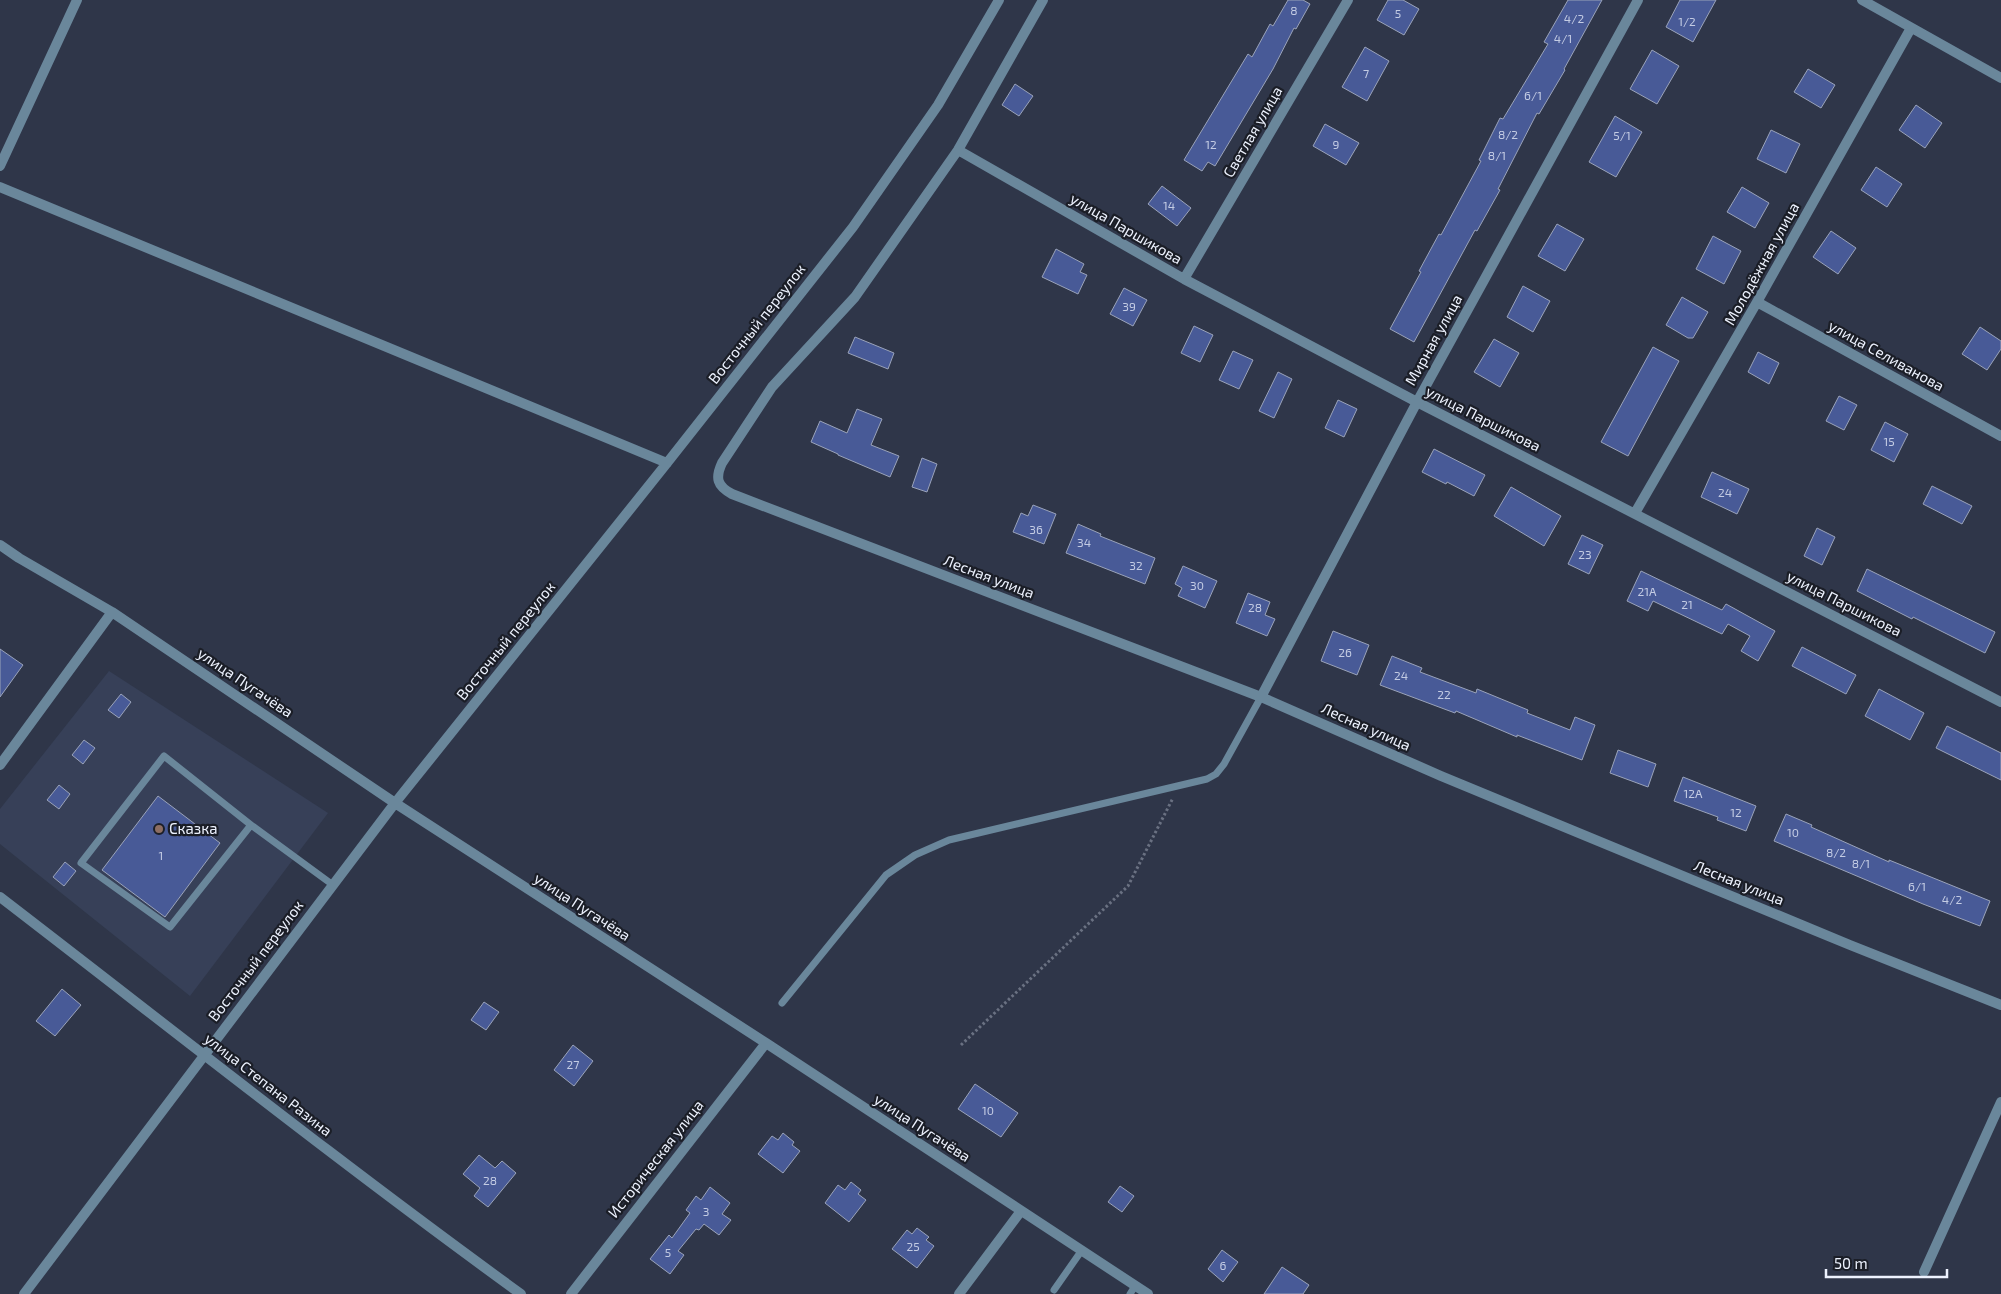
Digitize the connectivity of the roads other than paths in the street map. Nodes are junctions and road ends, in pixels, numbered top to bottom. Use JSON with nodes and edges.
{"nodes":[{"id":1,"x":78,"y":0,"type":"edge"},
{"id":2,"x":999,"y":0,"type":"edge"},
{"id":3,"x":1043,"y":0,"type":"edge"},
{"id":4,"x":1348,"y":0,"type":"edge"},
{"id":5,"x":1638,"y":0,"type":"edge"},
{"id":6,"x":1862,"y":0,"type":"edge"},
{"id":7,"x":1911,"y":28,"type":"junction"},
{"id":8,"x":2001,"y":78,"type":"edge"},
{"id":9,"x":958,"y":150,"type":"junction"},
{"id":10,"x":0,"y":166,"type":"edge"},
{"id":11,"x":0,"y":187,"type":"edge"},
{"id":12,"x":1184,"y":279,"type":"junction"},
{"id":13,"x":1758,"y":302,"type":"junction"},
{"id":14,"x":1417,"y":402,"type":"junction"},
{"id":15,"x":2001,"y":436,"type":"edge"},
{"id":16,"x":667,"y":463,"type":"junction"},
{"id":17,"x":1635,"y":513,"type":"junction"},
{"id":18,"x":0,"y":545,"type":"edge"},
{"id":19,"x":112,"y":612,"type":"junction"},
{"id":20,"x":1261,"y":697,"type":"junction"},
{"id":21,"x":2001,"y":702,"type":"edge"},
{"id":22,"x":0,"y":764,"type":"edge"},
{"id":23,"x":395,"y":803,"type":"junction"},
{"id":24,"x":250,"y":825,"type":"junction"},
{"id":25,"x":333,"y":885,"type":"junction"},
{"id":26,"x":0,"y":897,"type":"edge"},
{"id":27,"x":782,"y":1002,"type":"dead end"},
{"id":28,"x":2001,"y":1005,"type":"edge"},
{"id":29,"x":766,"y":1043,"type":"junction"},
{"id":30,"x":205,"y":1055,"type":"junction"},
{"id":31,"x":2001,"y":1102,"type":"edge"},
{"id":32,"x":1021,"y":1211,"type":"junction"},
{"id":33,"x":1082,"y":1250,"type":"junction"},
{"id":34,"x":1924,"y":1272,"type":"dead end"},
{"id":35,"x":1054,"y":1290,"type":"dead end"},
{"id":36,"x":1132,"y":1290,"type":"edge"},
{"id":37,"x":24,"y":1294,"type":"edge"},
{"id":38,"x":521,"y":1294,"type":"edge"},
{"id":39,"x":571,"y":1294,"type":"edge"},
{"id":40,"x":959,"y":1294,"type":"edge"},
{"id":41,"x":1148,"y":1294,"type":"edge"}],
"edges":[{"from":1,"to":10,"type":"street"},
{"from":2,"to":16,"type":"street","name":"Восточный переулок"},
{"from":3,"to":9,"type":"street"},
{"from":4,"to":12,"type":"street","name":"Светлая улица"},
{"from":5,"to":14,"type":"street","name":"Мирная улица"},
{"from":6,"to":7,"type":"street"},
{"from":7,"to":8,"type":"street"},
{"from":7,"to":13,"type":"street","name":"Молодёжная улица"},
{"from":9,"to":12,"type":"street","name":"улица Паршикова"},
{"from":9,"to":20,"type":"street","name":"Лесная улица"},
{"from":11,"to":16,"type":"street"},
{"from":12,"to":14,"type":"street","name":"улица Паршикова"},
{"from":13,"to":15,"type":"street","name":"улица Селиванова"},
{"from":13,"to":17,"type":"street","name":"Молодёжная улица"},
{"from":14,"to":17,"type":"street","name":"улица Паршикова"},
{"from":14,"to":20,"type":"street","name":"Мирная улица"},
{"from":16,"to":23,"type":"street","name":"Восточный переулок"},
{"from":17,"to":21,"type":"street","name":"улица Паршикова"},
{"from":18,"to":19,"type":"street","name":"улица Пугачёва"},
{"from":19,"to":22,"type":"street"},
{"from":19,"to":23,"type":"street","name":"улица Пугачёва"},
{"from":20,"to":27,"type":"lane"},
{"from":20,"to":28,"type":"street","name":"Лесная улица"},
{"from":23,"to":25,"type":"street","name":"Восточный переулок"},
{"from":23,"to":29,"type":"street","name":"улица Пугачёва"},
{"from":24,"to":24,"type":"lane"},
{"from":24,"to":25,"type":"lane"},
{"from":25,"to":30,"type":"street","name":"Восточный переулок"},
{"from":26,"to":30,"type":"street","name":"улица Степана Разина"},
{"from":29,"to":32,"type":"street","name":"улица Пугачёва"},
{"from":29,"to":39,"type":"street","name":"Историческая улица"},
{"from":30,"to":37,"type":"street","name":"Восточный переулок"},
{"from":30,"to":38,"type":"street","name":"улица Степана Разина"},
{"from":31,"to":34,"type":"street"},
{"from":32,"to":33,"type":"street","name":"улица Пугачёва"},
{"from":32,"to":40,"type":"street"},
{"from":33,"to":35,"type":"lane"},
{"from":33,"to":36,"type":"street","name":"улица Пугачёва"},
{"from":36,"to":41,"type":"street","name":"улица Пугачёва"}]}
